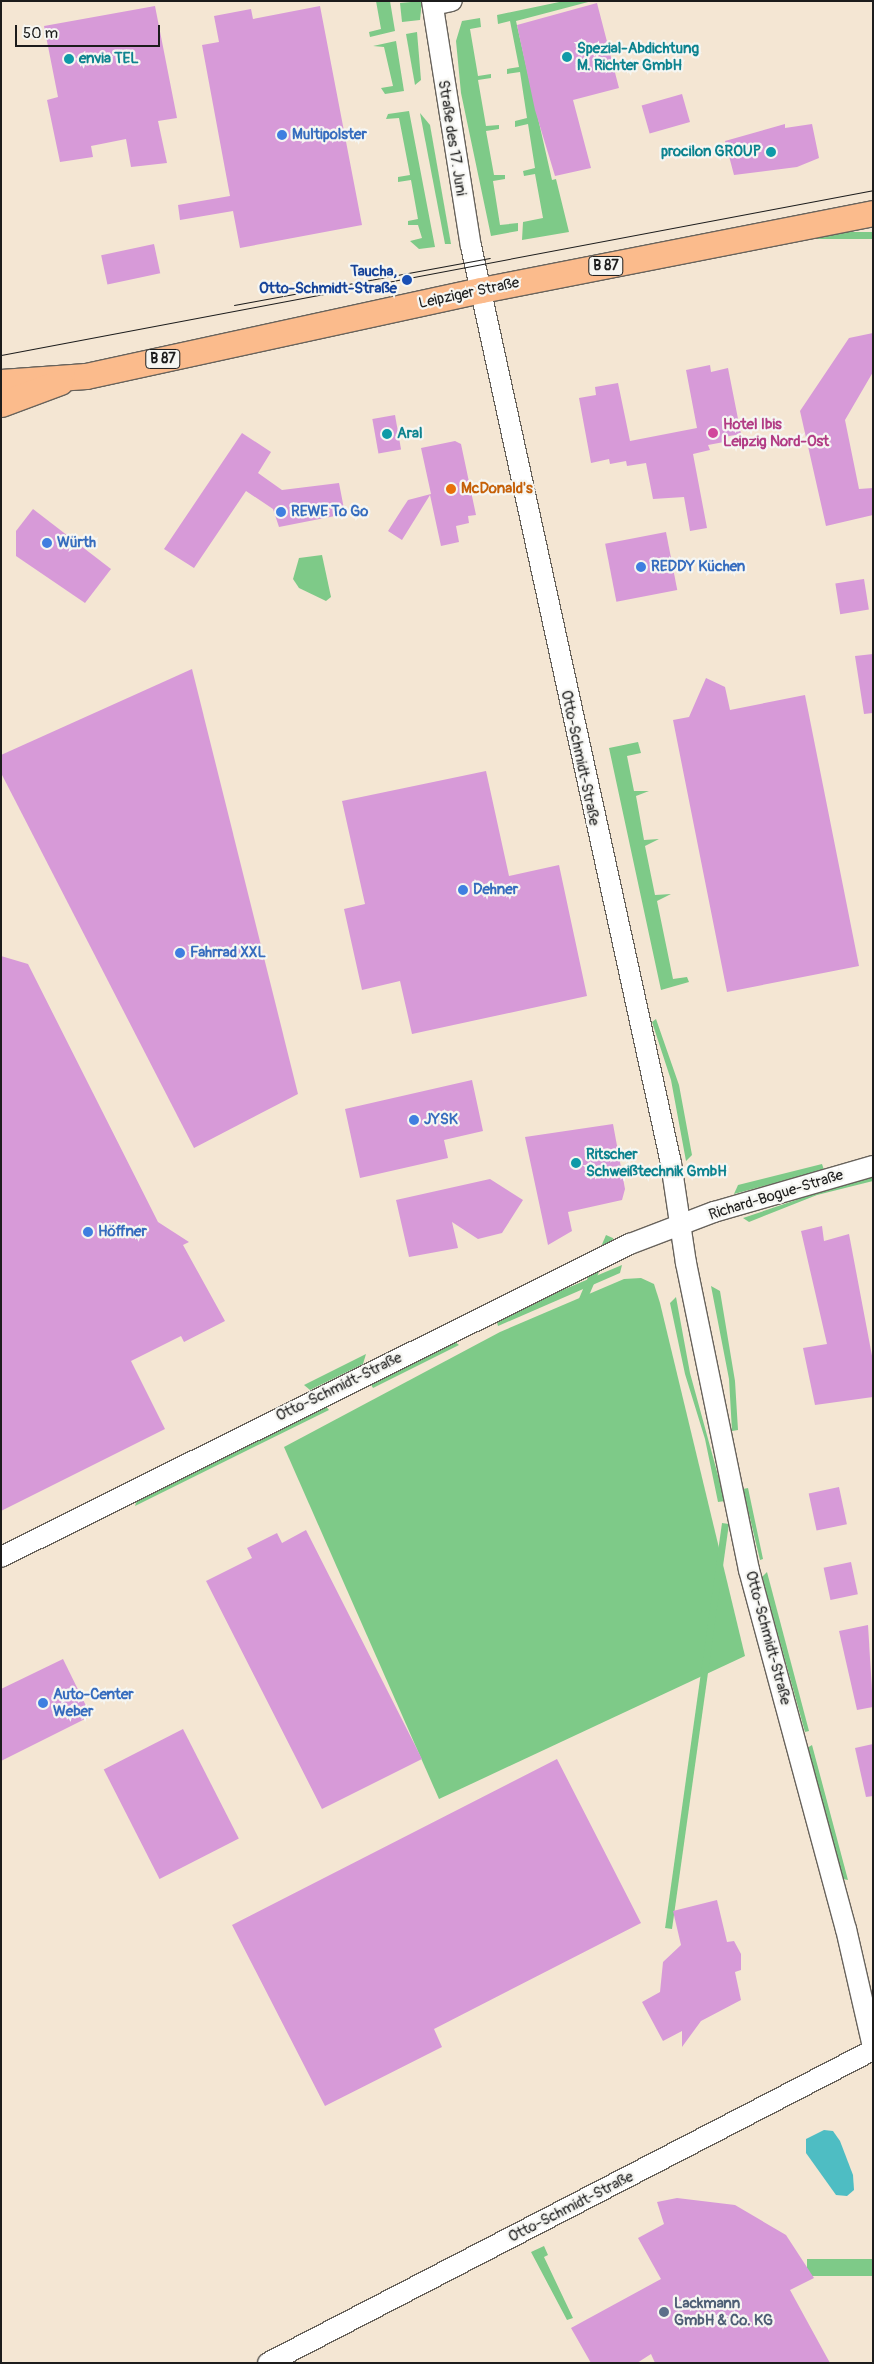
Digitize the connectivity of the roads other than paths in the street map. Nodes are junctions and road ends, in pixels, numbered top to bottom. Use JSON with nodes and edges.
{"nodes":[{"id":1,"x":439,"y":2,"type":"edge"},
{"id":2,"x":873,"y":213,"type":"edge"},
{"id":3,"x":481,"y":290,"type":"junction"},
{"id":4,"x":67,"y":378,"type":"junction"},
{"id":5,"x":1,"y":382,"type":"edge"},
{"id":6,"x":1,"y":404,"type":"edge"},
{"id":7,"x":873,"y":1166,"type":"edge"},
{"id":8,"x":680,"y":1225,"type":"junction"},
{"id":9,"x":1,"y":1558,"type":"edge"},
{"id":10,"x":873,"y":2049,"type":"edge"},
{"id":11,"x":268,"y":2363,"type":"edge"}],
"edges":[{"from":1,"to":3,"type":"street","name":"Straße des 17. Juni"},
{"from":2,"to":3,"type":"main road","name":"Leipziger Straße","number":"B 87"},
{"from":3,"to":4,"type":"main road","name":"Leipziger Straße","number":"B 87"},
{"from":3,"to":8,"type":"street","name":"Otto-Schmidt-Straße"},
{"from":4,"to":5,"type":"main road","name":"Leipziger Straße","number":"B 87"},
{"from":4,"to":6,"type":"main road","name":"Leipziger Straße","number":"B 87"},
{"from":7,"to":8,"type":"street","name":"Richard-Bogue-Straße"},
{"from":8,"to":9,"type":"street","name":"Otto-Schmidt-Straße"},
{"from":8,"to":10,"type":"street","name":"Otto-Schmidt-Straße"},
{"from":10,"to":11,"type":"street","name":"Otto-Schmidt-Straße"}]}
